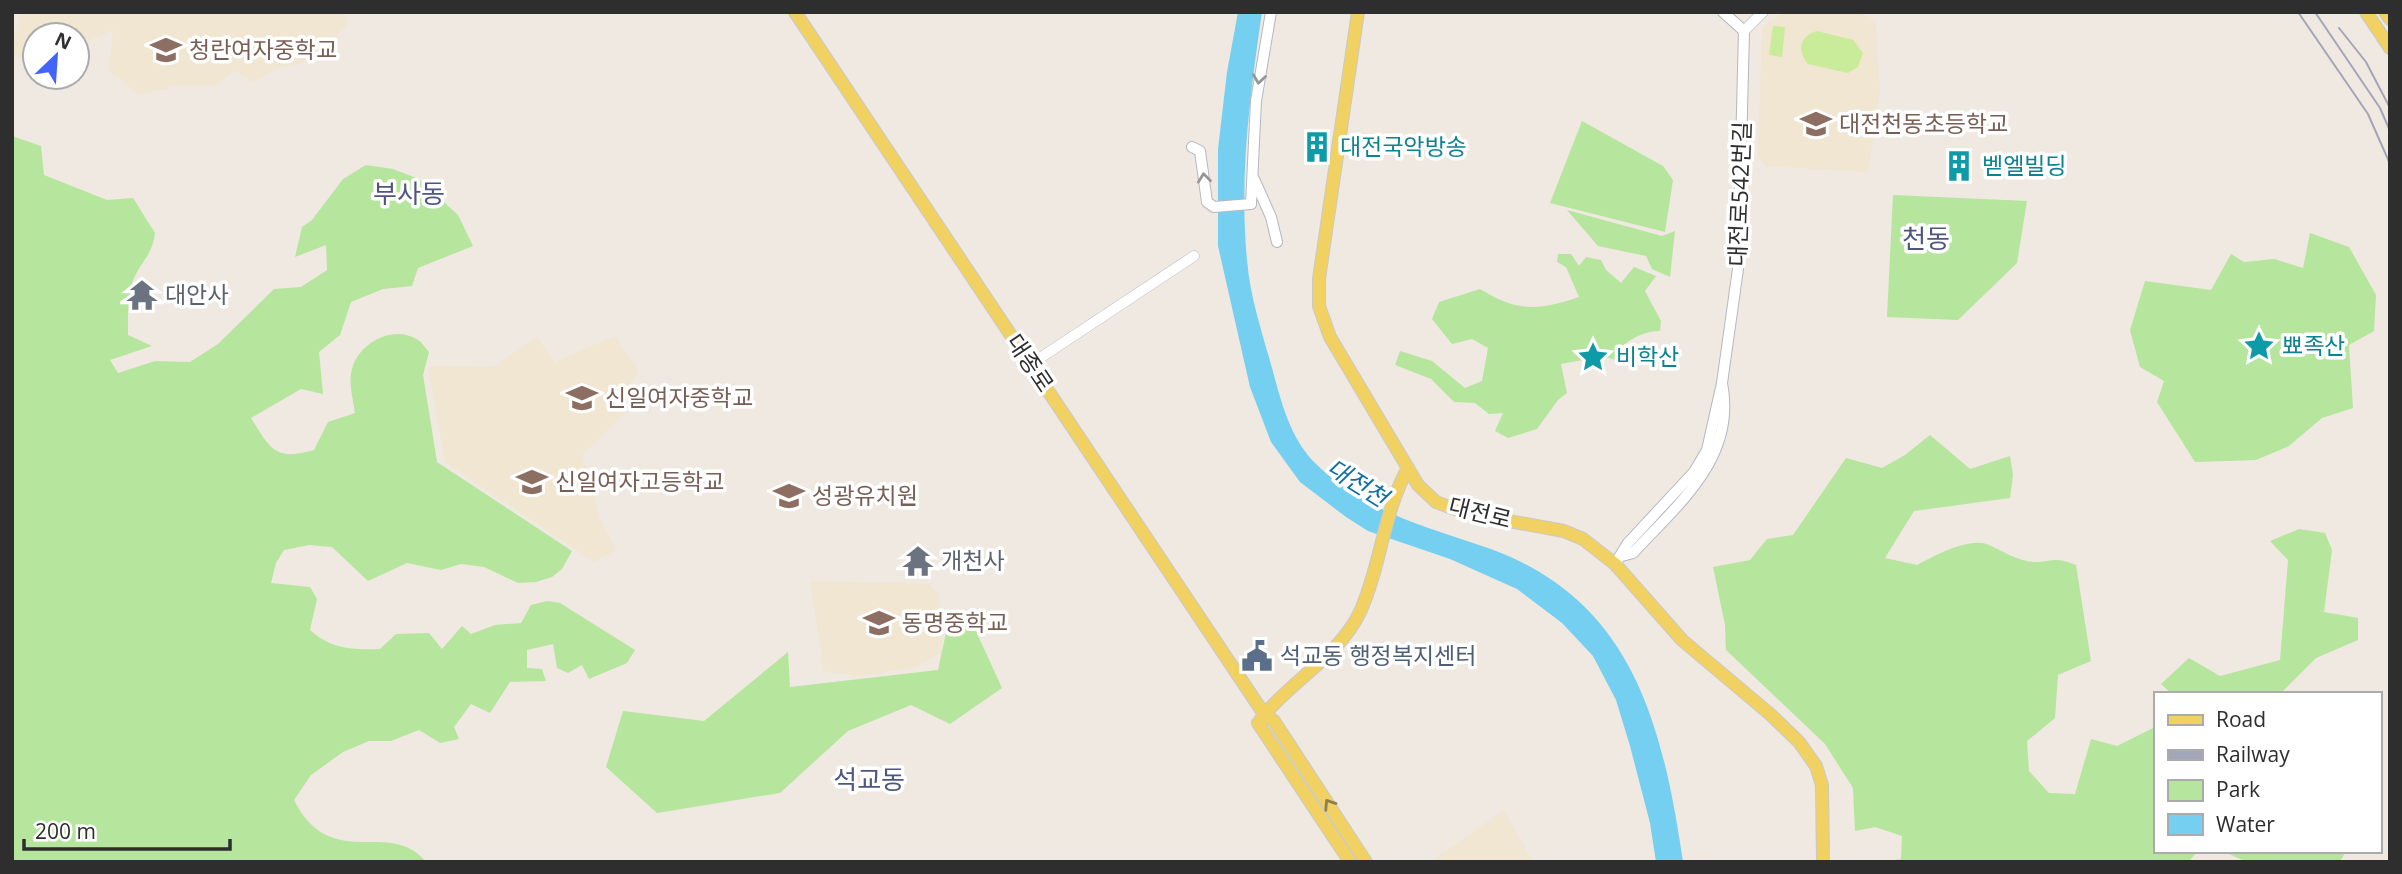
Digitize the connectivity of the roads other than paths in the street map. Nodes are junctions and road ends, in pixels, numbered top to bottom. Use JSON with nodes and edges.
{"nodes":[{"id":1,"x":795,"y":12,"type":"edge"},
{"id":2,"x":1271,"y":12,"type":"edge"},
{"id":3,"x":1358,"y":12,"type":"edge"},
{"id":4,"x":1723,"y":12,"type":"edge"},
{"id":5,"x":1763,"y":12,"type":"edge"},
{"id":6,"x":2366,"y":12,"type":"edge"},
{"id":7,"x":2385,"y":12,"type":"edge"},
{"id":8,"x":2390,"y":19,"type":"edge"},
{"id":9,"x":1744,"y":31,"type":"junction"},
{"id":10,"x":2390,"y":48,"type":"edge"},
{"id":11,"x":1192,"y":147,"type":"dead end"},
{"id":12,"x":1252,"y":177,"type":"junction"},
{"id":13,"x":1276,"y":242,"type":"dead end"},
{"id":14,"x":1194,"y":256,"type":"dead end"},
{"id":15,"x":1031,"y":364,"type":"junction"},
{"id":16,"x":1408,"y":468,"type":"junction"},
{"id":17,"x":1618,"y":560,"type":"junction"},
{"id":18,"x":1264,"y":714,"type":"junction"},
{"id":19,"x":1350,"y":862,"type":"edge"},
{"id":20,"x":1366,"y":862,"type":"edge"},
{"id":21,"x":1823,"y":862,"type":"edge"}],
"edges":[{"from":1,"to":15,"type":"main road","name":"대종로"},
{"from":2,"to":12,"type":"main road","one_way":true},
{"from":3,"to":16,"type":"main road","name":"대전로"},
{"from":4,"to":9,"type":"main road"},
{"from":5,"to":9,"type":"street"},
{"from":6,"to":10,"type":"main road"},
{"from":7,"to":8,"type":"main road"},
{"from":9,"to":17,"type":"main road","name":"대전로542번길"},
{"from":12,"to":11,"type":"main road","one_way":true},
{"from":12,"to":13,"type":"main road"},
{"from":14,"to":15,"type":"street"},
{"from":15,"to":18,"type":"main road","name":"대종로"},
{"from":16,"to":17,"type":"main road","name":"대전로"},
{"from":16,"to":18,"type":"main road"},
{"from":17,"to":21,"type":"main road","name":"대전로"},
{"from":18,"to":19,"type":"main road","name":"대종로"},
{"from":20,"to":18,"type":"main road","name":"대종로","one_way":true}]}
